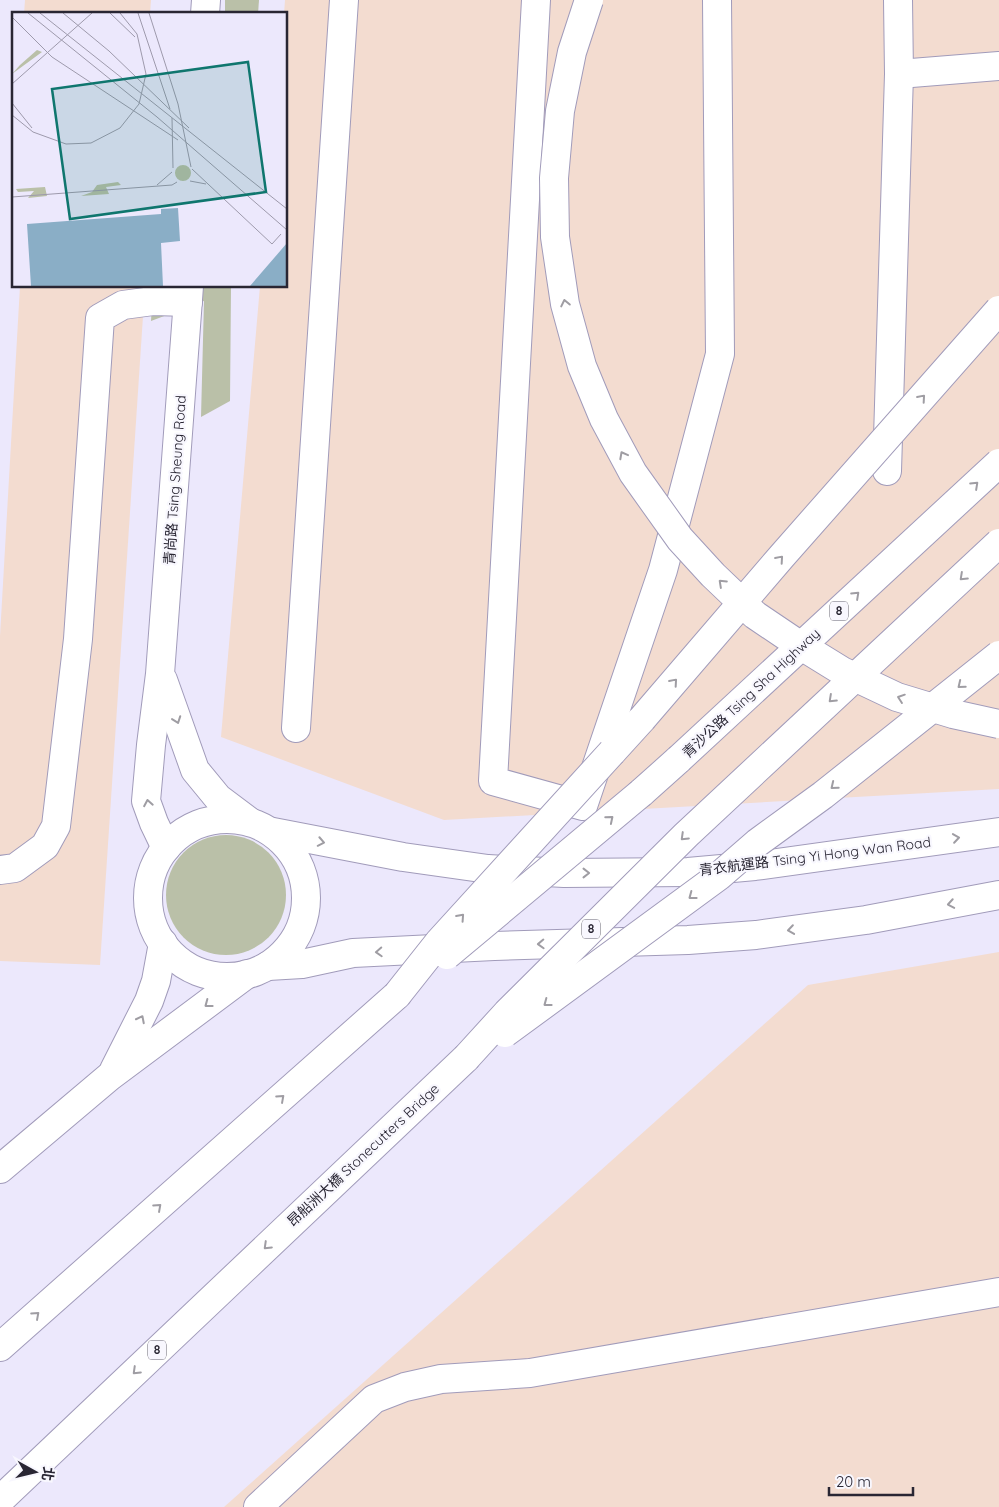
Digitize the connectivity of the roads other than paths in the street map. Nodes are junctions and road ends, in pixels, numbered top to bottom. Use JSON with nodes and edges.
{"nodes":[{"id":1,"x":344,"y":0,"type":"edge"},
{"id":2,"x":536,"y":0,"type":"edge"},
{"id":3,"x":589,"y":0,"type":"edge"},
{"id":4,"x":716,"y":0,"type":"edge"},
{"id":5,"x":898,"y":0,"type":"edge"},
{"id":6,"x":999,"y":66,"type":"edge"},
{"id":7,"x":899,"y":74,"type":"junction"},
{"id":8,"x":189,"y":294,"type":"edge"},
{"id":9,"x":999,"y":310,"type":"edge"},
{"id":10,"x":999,"y":463,"type":"edge"},
{"id":11,"x":887,"y":471,"type":"dead end"},
{"id":12,"x":999,"y":543,"type":"edge"},
{"id":13,"x":999,"y":655,"type":"edge"},
{"id":14,"x":160,"y":674,"type":"junction"},
{"id":15,"x":999,"y":724,"type":"edge"},
{"id":16,"x":296,"y":728,"type":"dead end"},
{"id":17,"x":261,"y":827,"type":"junction"},
{"id":18,"x":999,"y":832,"type":"edge"},
{"id":19,"x":166,"y":848,"type":"junction"},
{"id":20,"x":0,"y":870,"type":"edge"},
{"id":21,"x":999,"y":896,"type":"edge"},
{"id":22,"x":163,"y":944,"type":"junction"},
{"id":23,"x":257,"y":970,"type":"junction"},
{"id":24,"x":397,"y":995,"type":"junction"},
{"id":25,"x":466,"y":1058,"type":"junction"},
{"id":26,"x":109,"y":1077,"type":"junction"},
{"id":27,"x":0,"y":1169,"type":"edge"},
{"id":28,"x":999,"y":1292,"type":"edge"},
{"id":29,"x":0,"y":1347,"type":"edge"},
{"id":30,"x":0,"y":1500,"type":"edge"},
{"id":31,"x":258,"y":1507,"type":"edge"}],
"edges":[{"from":1,"to":16,"type":"main road"},
{"from":2,"to":4,"type":"main road"},
{"from":15,"to":3,"type":"main road","one_way":true,"bridge":true},
{"from":5,"to":7,"type":"main road"},
{"from":6,"to":7,"type":"main road"},
{"from":7,"to":11,"type":"main road"},
{"from":8,"to":14,"type":"main road","name":"青尚路 Tsing Sheung Road"},
{"from":8,"to":20,"type":"main road"},
{"from":24,"to":9,"type":"main road","one_way":true,"bridge":true},
{"from":24,"to":10,"type":"main road","name":"青沙公路 Tsing Sha Highway","number":"8","one_way":true,"bridge":true},
{"from":12,"to":25,"type":"main road","name":"昂船洲大橋 Stonecutters Bridge","number":"8","one_way":true,"bridge":true},
{"from":13,"to":25,"type":"main road","one_way":true,"bridge":true},
{"from":14,"to":17,"type":"main road","name":"青尚路 Tsing Sheung Road","one_way":true},
{"from":19,"to":14,"type":"main road","name":"青尚路 Tsing Sheung Road","one_way":true},
{"from":17,"to":18,"type":"main road","name":"青衣航運路 Tsing Yi Hong Wan Road","one_way":true},
{"from":17,"to":19,"type":"main road"},
{"from":17,"to":23,"type":"main road"},
{"from":19,"to":22,"type":"main road"},
{"from":21,"to":23,"type":"main road","one_way":true},
{"from":22,"to":23,"type":"main road"},
{"from":26,"to":22,"type":"main road","one_way":true},
{"from":23,"to":26,"type":"main road","one_way":true},
{"from":29,"to":24,"type":"main road","number":"8","one_way":true},
{"from":25,"to":30,"type":"main road","name":"昂船洲大橋 Stonecutters Bridge","number":"8","one_way":true},
{"from":26,"to":27,"type":"main road"},
{"from":28,"to":31,"type":"main road"}]}
